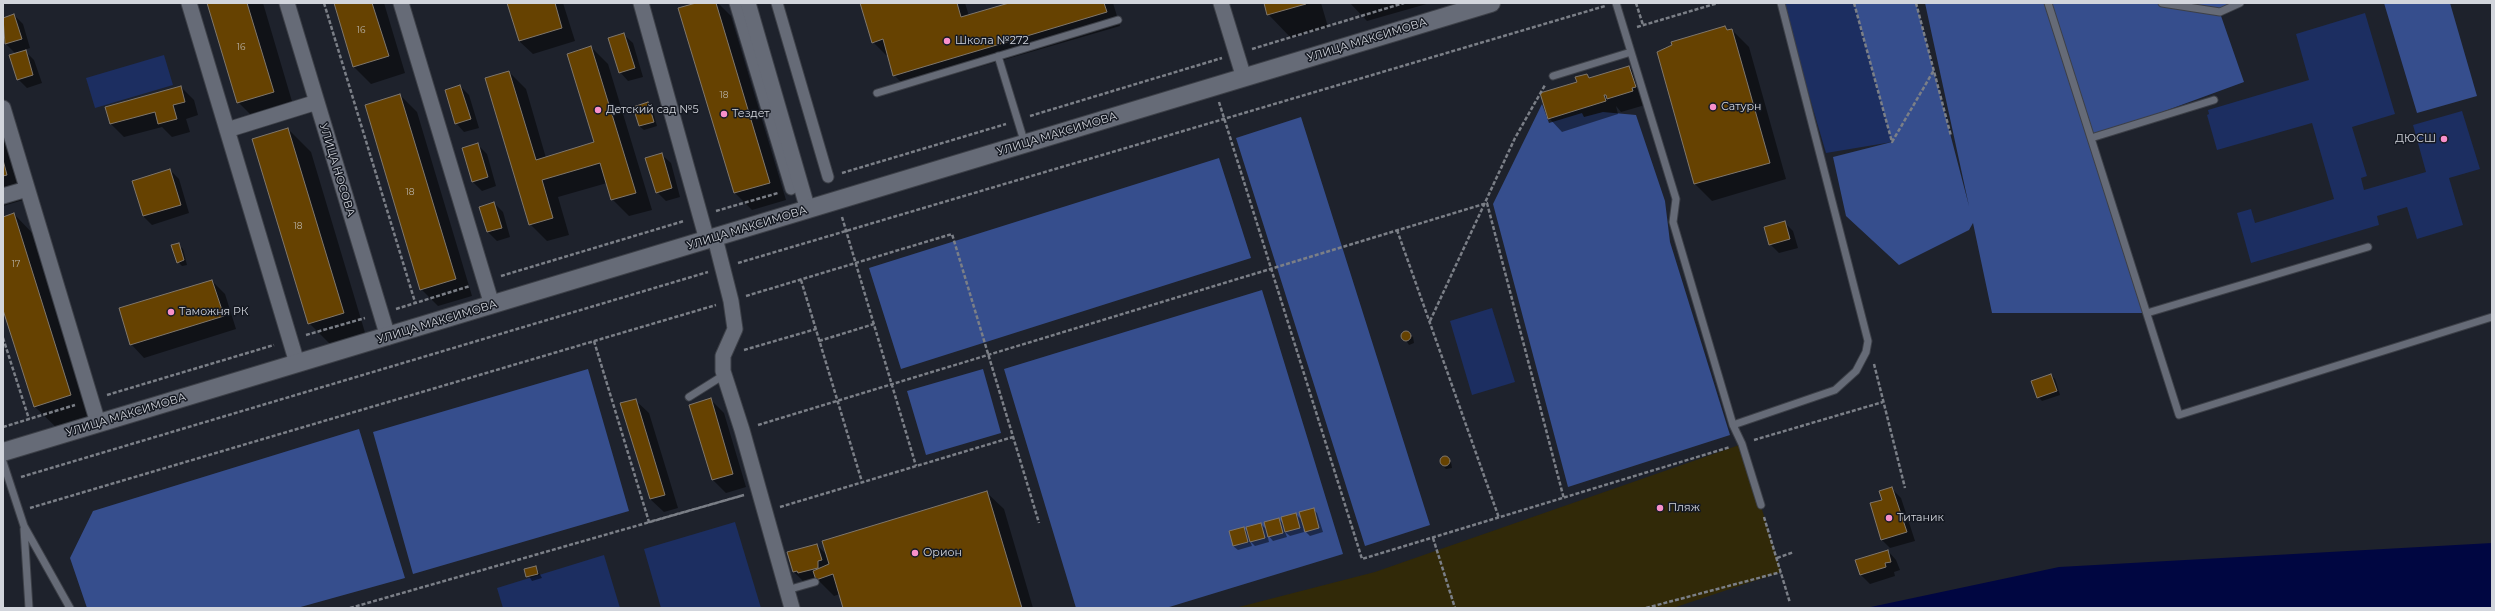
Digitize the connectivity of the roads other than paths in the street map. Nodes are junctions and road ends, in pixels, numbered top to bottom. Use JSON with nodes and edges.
{"nodes":[{"id":1,"x":189,"y":3,"type":"edge"},
{"id":2,"x":287,"y":3,"type":"edge"},
{"id":3,"x":401,"y":3,"type":"edge"},
{"id":4,"x":641,"y":3,"type":"edge"},
{"id":5,"x":735,"y":3,"type":"edge"},
{"id":6,"x":748,"y":3,"type":"edge"},
{"id":7,"x":777,"y":3,"type":"edge"},
{"id":8,"x":1221,"y":3,"type":"edge"},
{"id":9,"x":1491,"y":3,"type":"edge"},
{"id":10,"x":1616,"y":3,"type":"edge"},
{"id":11,"x":1781,"y":3,"type":"edge"},
{"id":12,"x":2048,"y":3,"type":"edge"},
{"id":13,"x":2162,"y":3,"type":"edge"},
{"id":14,"x":2240,"y":3,"type":"edge"},
{"id":15,"x":1118,"y":20,"type":"dead end"},
{"id":16,"x":1631,"y":52,"type":"junction"},
{"id":17,"x":998,"y":56,"type":"junction"},
{"id":18,"x":1552,"y":76,"type":"road end"},
{"id":19,"x":1244,"y":78,"type":"junction"},
{"id":20,"x":878,"y":92,"type":"dead end"},
{"id":21,"x":2214,"y":100,"type":"dead end"},
{"id":22,"x":317,"y":102,"type":"junction"},
{"id":23,"x":3,"y":108,"type":"edge"},
{"id":24,"x":227,"y":130,"type":"junction"},
{"id":25,"x":2091,"y":138,"type":"junction"},
{"id":26,"x":1025,"y":144,"type":"junction"},
{"id":27,"x":828,"y":177,"type":"road end"},
{"id":28,"x":27,"y":189,"type":"junction"},
{"id":29,"x":791,"y":189,"type":"road end"},
{"id":30,"x":3,"y":196,"type":"edge"},
{"id":31,"x":808,"y":210,"type":"junction"},
{"id":32,"x":711,"y":239,"type":"junction"},
{"id":33,"x":2368,"y":247,"type":"dead end"},
{"id":34,"x":492,"y":305,"type":"junction"},
{"id":35,"x":2147,"y":313,"type":"junction"},
{"id":36,"x":2492,"y":317,"type":"edge"},
{"id":37,"x":388,"y":337,"type":"junction"},
{"id":38,"x":297,"y":363,"type":"junction"},
{"id":39,"x":724,"y":375,"type":"junction"},
{"id":40,"x":690,"y":396,"type":"dead end"},
{"id":41,"x":98,"y":423,"type":"junction"},
{"id":42,"x":1733,"y":425,"type":"junction"},
{"id":43,"x":3,"y":452,"type":"edge"},
{"id":44,"x":3,"y":462,"type":"edge"},
{"id":45,"x":1761,"y":504,"type":"road end"},
{"id":46,"x":24,"y":526,"type":"junction"},
{"id":47,"x":815,"y":582,"type":"dead end"},
{"id":48,"x":786,"y":590,"type":"junction"},
{"id":49,"x":30,"y":608,"type":"edge"},
{"id":50,"x":70,"y":608,"type":"edge"},
{"id":51,"x":792,"y":608,"type":"edge"}],
"edges":[{"from":1,"to":24,"type":"street"},
{"from":2,"to":22,"type":"street","name":"УЛИЦА НОСОВА"},
{"from":3,"to":34,"type":"street"},
{"from":4,"to":32,"type":"street"},
{"from":5,"to":29,"type":"street"},
{"from":6,"to":31,"type":"street"},
{"from":7,"to":27,"type":"street"},
{"from":8,"to":19,"type":"street"},
{"from":9,"to":19,"type":"street","name":"УЛИЦА МАКСИМОВА"},
{"from":10,"to":16,"type":"lane"},
{"from":11,"to":42,"type":"lane"},
{"from":12,"to":25,"type":"lane"},
{"from":13,"to":14,"type":"lane"},
{"from":15,"to":17,"type":"lane"},
{"from":16,"to":18,"type":"lane"},
{"from":16,"to":42,"type":"lane"},
{"from":17,"to":20,"type":"lane"},
{"from":17,"to":26,"type":"lane"},
{"from":19,"to":26,"type":"street","name":"УЛИЦА МАКСИМОВА"},
{"from":21,"to":25,"type":"lane"},
{"from":22,"to":24,"type":"street"},
{"from":22,"to":37,"type":"street","name":"УЛИЦА НОСОВА"},
{"from":23,"to":28,"type":"street"},
{"from":24,"to":38,"type":"street"},
{"from":25,"to":35,"type":"lane"},
{"from":26,"to":31,"type":"street","name":"УЛИЦА МАКСИМОВА"},
{"from":28,"to":30,"type":"street"},
{"from":28,"to":41,"type":"street"},
{"from":31,"to":32,"type":"street","name":"УЛИЦА МАКСИМОВА"},
{"from":32,"to":34,"type":"street","name":"УЛИЦА МАКСИМОВА"},
{"from":32,"to":39,"type":"street"},
{"from":33,"to":35,"type":"lane"},
{"from":34,"to":37,"type":"street","name":"УЛИЦА МАКСИМОВА"},
{"from":35,"to":36,"type":"lane"},
{"from":37,"to":38,"type":"street","name":"УЛИЦА МАКСИМОВА"},
{"from":38,"to":41,"type":"street","name":"УЛИЦА МАКСИМОВА"},
{"from":39,"to":40,"type":"lane"},
{"from":39,"to":48,"type":"street"},
{"from":41,"to":43,"type":"street","name":"УЛИЦА МАКСИМОВА"},
{"from":42,"to":45,"type":"lane"},
{"from":44,"to":46,"type":"lane"},
{"from":46,"to":49,"type":"lane"},
{"from":46,"to":50,"type":"lane"},
{"from":47,"to":48,"type":"lane"},
{"from":48,"to":51,"type":"street"}]}
